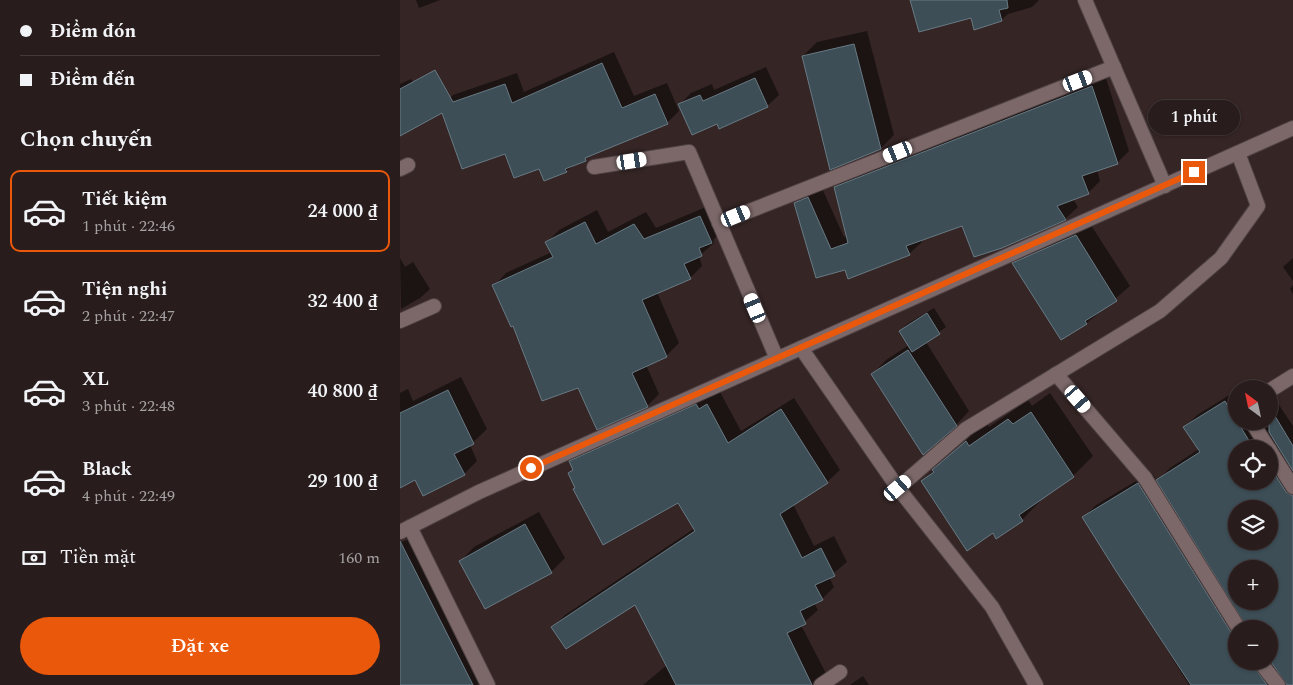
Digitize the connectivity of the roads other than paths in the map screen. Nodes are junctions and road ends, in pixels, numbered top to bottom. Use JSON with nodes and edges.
{"nodes":[{"id":1,"x":1085,"y":0,"type":"edge"},
{"id":2,"x":1114,"y":67,"type":"junction"},
{"id":3,"x":1293,"y":128,"type":"edge"},
{"id":4,"x":1238,"y":153,"type":"junction"},
{"id":5,"x":594,"y":167,"type":"dead end"},
{"id":6,"x":1165,"y":186,"type":"junction"},
{"id":7,"x":719,"y":222,"type":"junction"},
{"id":8,"x":434,"y":306,"type":"dead end"},
{"id":9,"x":400,"y":321,"type":"edge"},
{"id":10,"x":801,"y":348,"type":"junction"},
{"id":11,"x":777,"y":359,"type":"junction"},
{"id":12,"x":1056,"y":374,"type":"junction"},
{"id":13,"x":1293,"y":376,"type":"edge"},
{"id":14,"x":1278,"y":385,"type":"edge"},
{"id":15,"x":1278,"y":463,"type":"edge"},
{"id":16,"x":1293,"y":487,"type":"edge"},
{"id":17,"x":898,"y":488,"type":"junction"},
{"id":18,"x":405,"y":529,"type":"edge"},
{"id":19,"x":1233,"y":620,"type":"edge"},
{"id":20,"x":1266,"y":670,"type":"edge"},
{"id":21,"x":840,"y":672,"type":"dead end"},
{"id":22,"x":488,"y":685,"type":"edge"},
{"id":23,"x":821,"y":685,"type":"edge"},
{"id":24,"x":1036,"y":685,"type":"edge"},
{"id":25,"x":1278,"y":685,"type":"edge"}],
"edges":[{"from":1,"to":2,"type":"street"},
{"from":2,"to":6,"type":"street"},
{"from":2,"to":7,"type":"street"},
{"from":3,"to":4,"type":"street"},
{"from":4,"to":6,"type":"street"},
{"from":4,"to":12,"type":"street"},
{"from":5,"to":7,"type":"street"},
{"from":6,"to":10,"type":"street"},
{"from":7,"to":11,"type":"street"},
{"from":8,"to":9,"type":"street"},
{"from":10,"to":11,"type":"street"},
{"from":10,"to":17,"type":"street"},
{"from":11,"to":18,"type":"street"},
{"from":12,"to":17,"type":"street"},
{"from":12,"to":19,"type":"street"},
{"from":13,"to":14,"type":"street"},
{"from":15,"to":16,"type":"street"},
{"from":17,"to":24,"type":"street"},
{"from":18,"to":22,"type":"street"},
{"from":20,"to":25,"type":"street"},
{"from":21,"to":23,"type":"street"}]}
